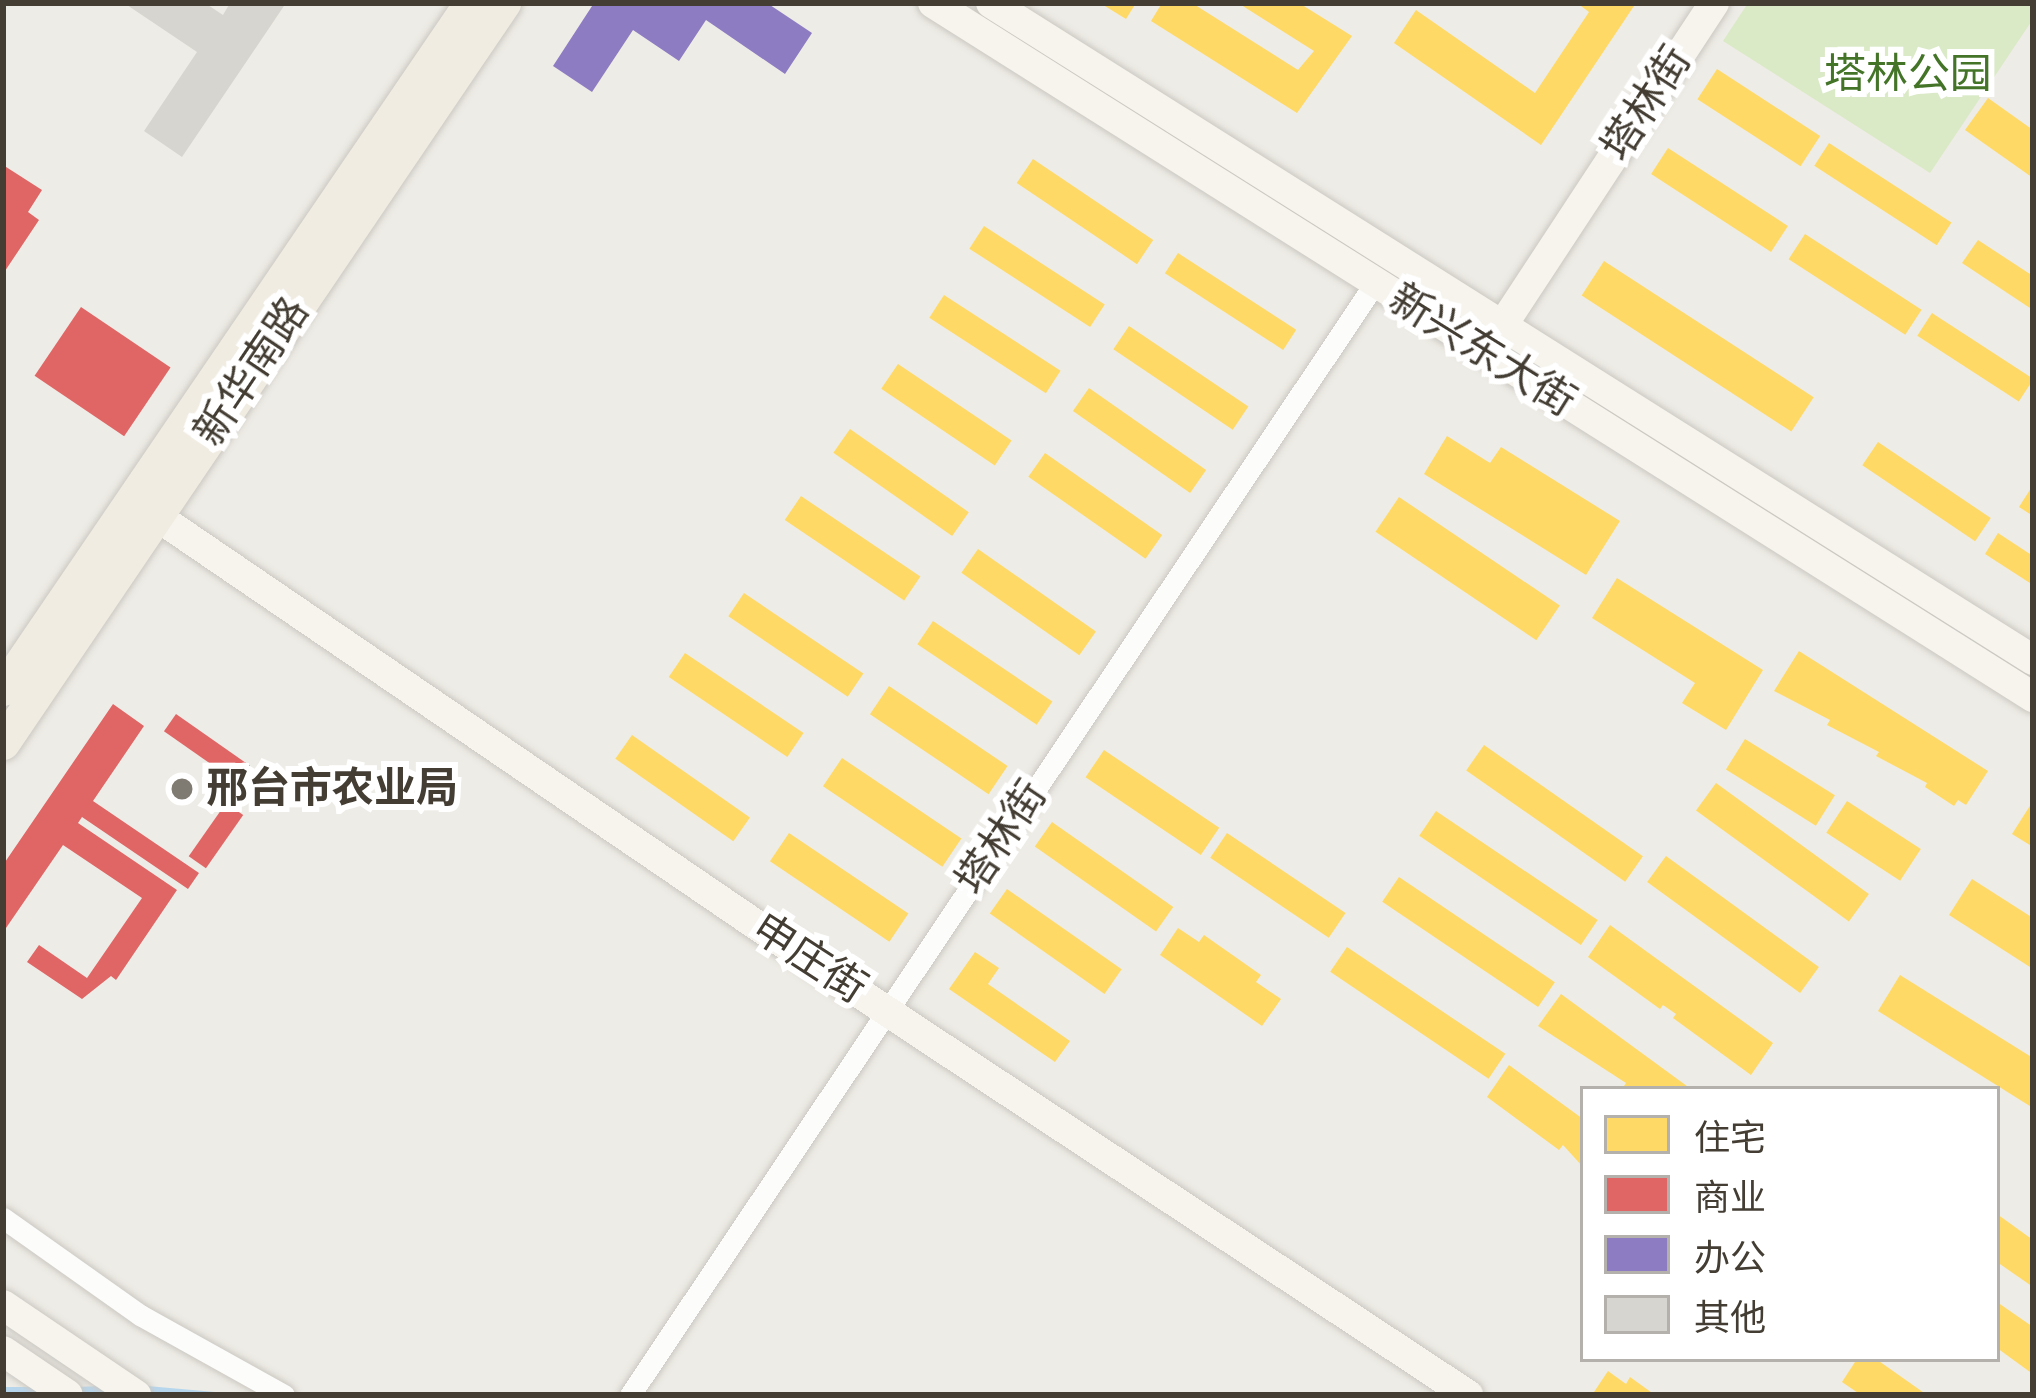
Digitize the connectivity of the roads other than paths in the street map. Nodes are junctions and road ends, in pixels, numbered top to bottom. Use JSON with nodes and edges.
{"nodes":[{"id":1,"x":470,"y":3,"type":"edge"},
{"id":2,"x":504,"y":3,"type":"edge"},
{"id":3,"x":933,"y":3,"type":"edge"},
{"id":4,"x":991,"y":3,"type":"edge"},
{"id":5,"x":1714,"y":3,"type":"edge"},
{"id":6,"x":1375,"y":283,"type":"junction"},
{"id":7,"x":1502,"y":326,"type":"junction"},
{"id":8,"x":155,"y":514,"type":"junction"},
{"id":9,"x":2033,"y":660,"type":"edge"},
{"id":10,"x":3,"y":689,"type":"edge"},
{"id":11,"x":2033,"y":698,"type":"edge"},
{"id":12,"x":3,"y":743,"type":"edge"},
{"id":13,"x":886,"y":1010,"type":"junction"},
{"id":14,"x":3,"y":1218,"type":"edge"},
{"id":15,"x":3,"y":1304,"type":"edge"},
{"id":16,"x":3,"y":1351,"type":"edge"},
{"id":17,"x":68,"y":1395,"type":"edge"},
{"id":18,"x":136,"y":1395,"type":"edge"},
{"id":19,"x":284,"y":1395,"type":"edge"},
{"id":20,"x":630,"y":1395,"type":"edge"},
{"id":21,"x":1468,"y":1395,"type":"edge"}],
"edges":[{"from":1,"to":10,"type":"main road","name":"新华南路"},
{"from":2,"to":8,"type":"main road","name":"新华南路"},
{"from":3,"to":6,"type":"main road","name":"新兴东大街"},
{"from":4,"to":7,"type":"main road","name":"新兴东大街"},
{"from":5,"to":7,"type":"main road","name":"塔林街"},
{"from":6,"to":11,"type":"main road","name":"新兴东大街"},
{"from":6,"to":13,"type":"street","name":"塔林街"},
{"from":7,"to":9,"type":"main road","name":"新兴东大街"},
{"from":8,"to":12,"type":"main road","name":"新华南路"},
{"from":8,"to":13,"type":"main road","name":"申庄街"},
{"from":13,"to":20,"type":"street","name":"塔林街"},
{"from":13,"to":21,"type":"main road","name":"申庄街"},
{"from":14,"to":19,"type":"street"},
{"from":15,"to":18,"type":"main road"},
{"from":16,"to":17,"type":"main road"}]}
